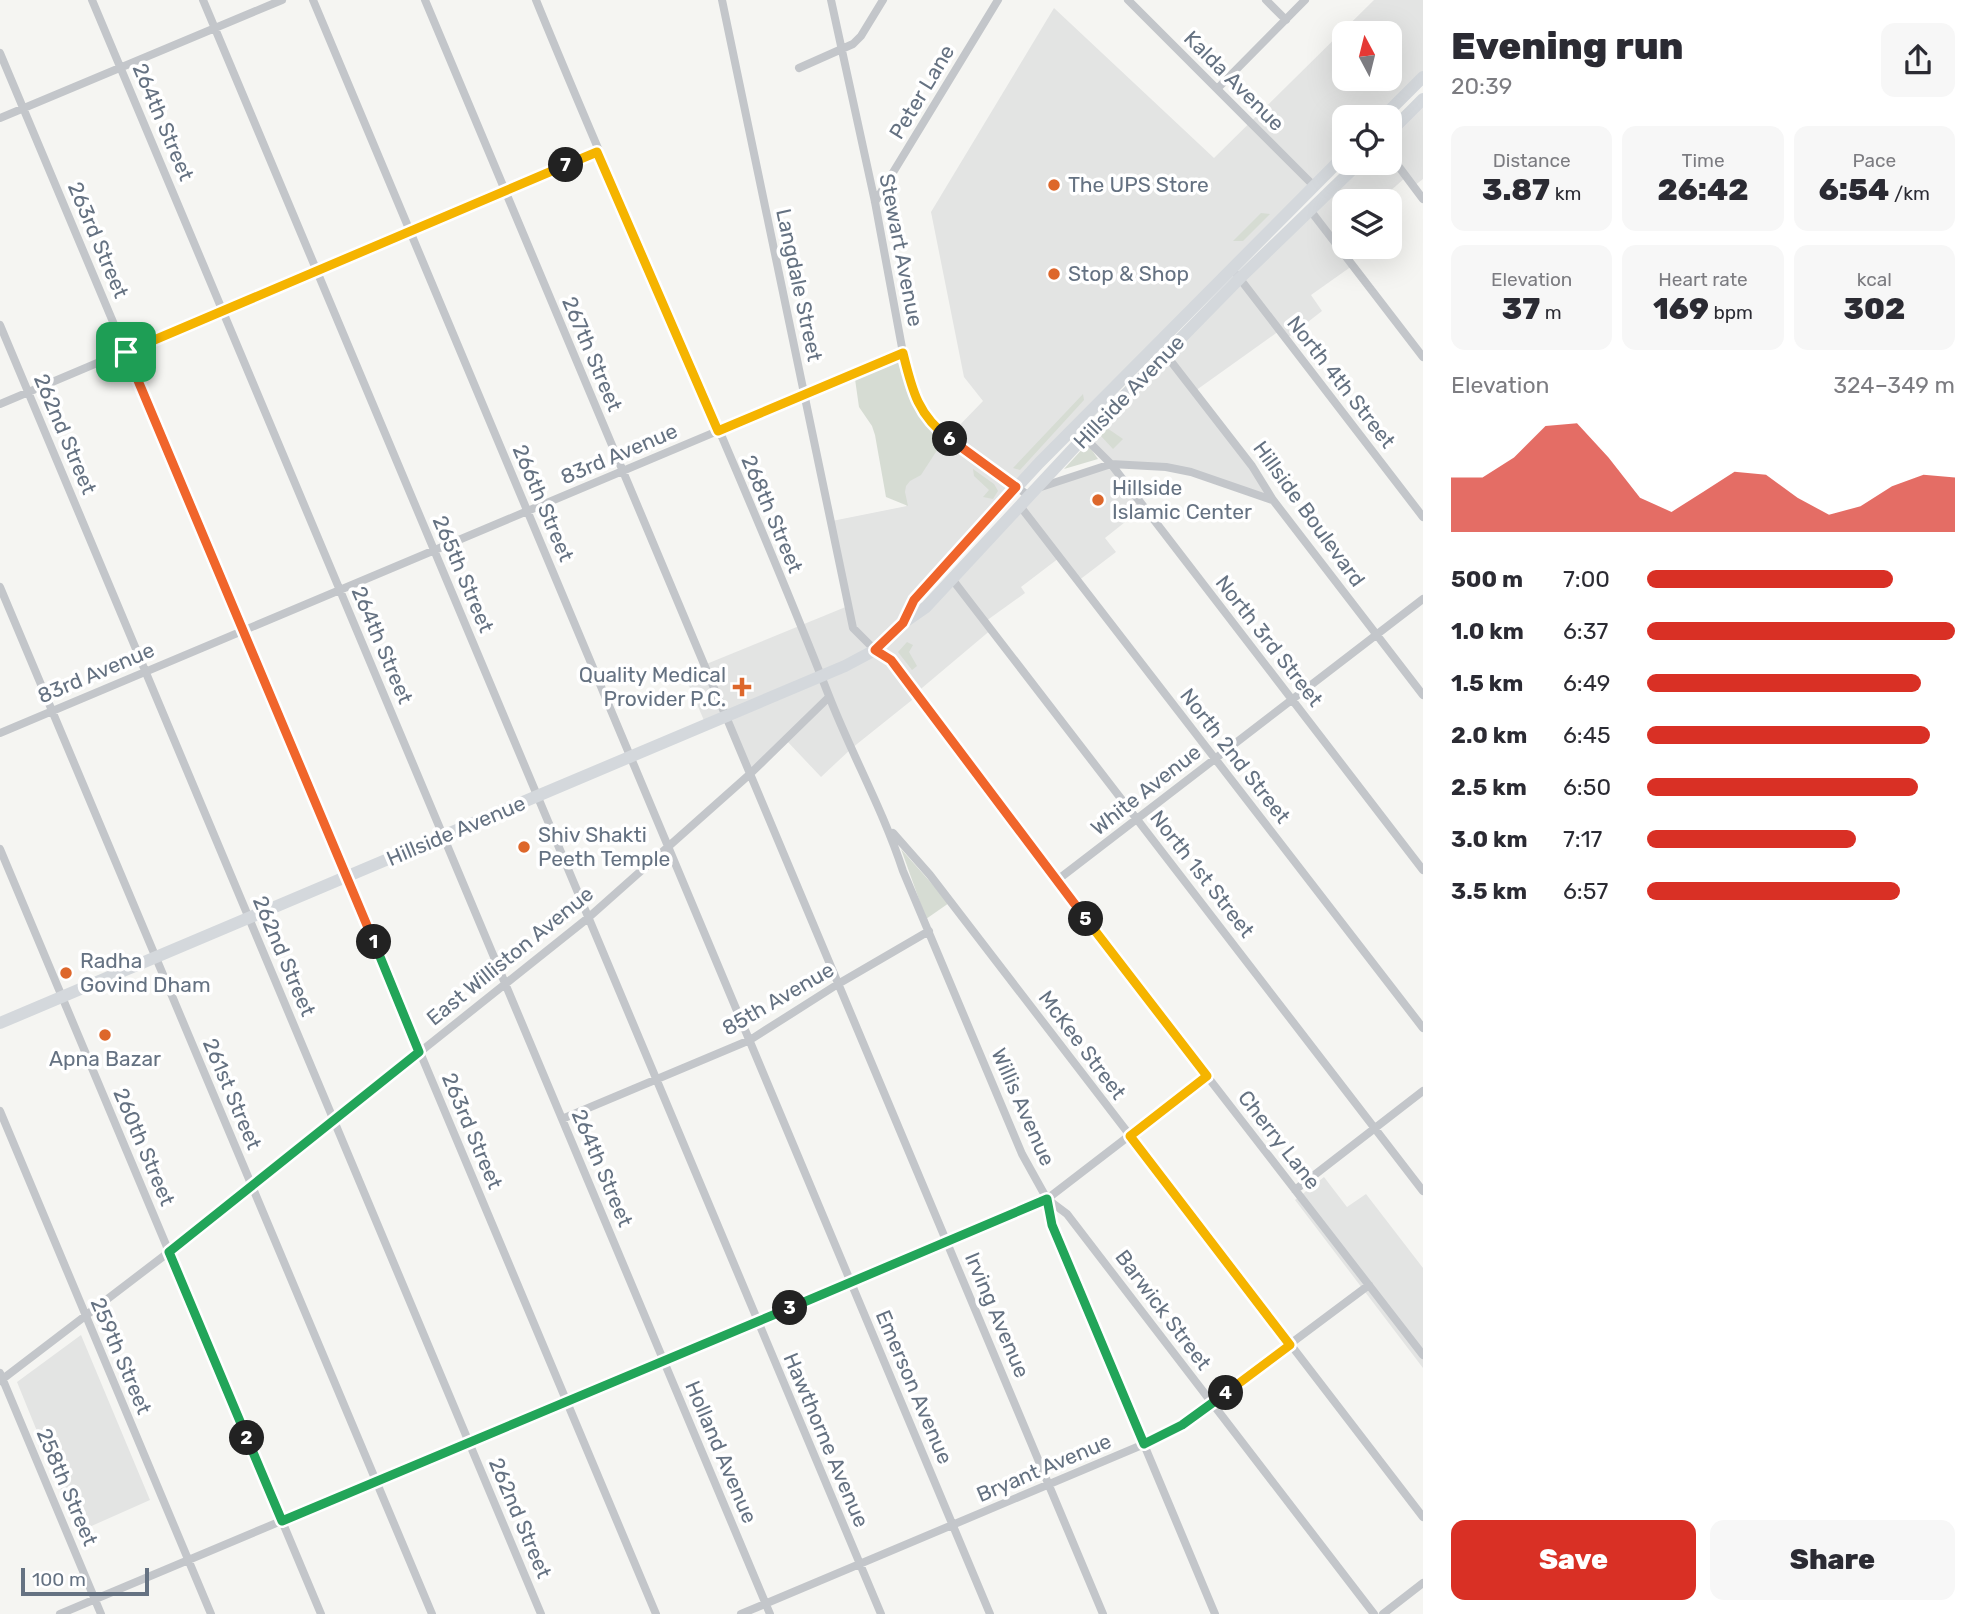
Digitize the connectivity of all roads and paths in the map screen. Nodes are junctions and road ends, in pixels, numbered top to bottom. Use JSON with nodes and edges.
{"nodes":[{"id":1,"x":92,"y":0,"type":"edge"},
{"id":2,"x":203,"y":0,"type":"edge"},
{"id":3,"x":282,"y":0,"type":"edge"},
{"id":4,"x":313,"y":0,"type":"edge"},
{"id":5,"x":425,"y":0,"type":"edge"},
{"id":6,"x":536,"y":0,"type":"edge"},
{"id":7,"x":722,"y":0,"type":"edge"},
{"id":8,"x":831,"y":0,"type":"edge"},
{"id":9,"x":883,"y":0,"type":"edge"},
{"id":10,"x":998,"y":0,"type":"edge"},
{"id":11,"x":1128,"y":0,"type":"edge"},
{"id":12,"x":1266,"y":0,"type":"edge"},
{"id":13,"x":1305,"y":0,"type":"edge"},
{"id":14,"x":1286,"y":20,"type":"junction"},
{"id":15,"x":214,"y":28,"type":"junction"},
{"id":16,"x":841,"y":49,"type":"junction"},
{"id":17,"x":0,"y":52,"type":"edge"},
{"id":18,"x":121,"y":68,"type":"junction"},
{"id":19,"x":799,"y":68,"type":"dead end"},
{"id":20,"x":1423,"y":77,"type":"edge"},
{"id":21,"x":1217,"y":89,"type":"junction"},
{"id":22,"x":1423,"y":99,"type":"edge"},
{"id":23,"x":1395,"y":105,"type":"edge"},
{"id":24,"x":23,"y":108,"type":"junction"},
{"id":25,"x":0,"y":118,"type":"edge"},
{"id":26,"x":1402,"y":120,"type":"edge"},
{"id":27,"x":597,"y":152,"type":"junction"},
{"id":28,"x":1332,"y":168,"type":"edge"},
{"id":29,"x":1402,"y":171,"type":"edge"},
{"id":30,"x":1346,"y":175,"type":"edge"},
{"id":31,"x":1314,"y":186,"type":"junction"},
{"id":32,"x":505,"y":192,"type":"junction"},
{"id":33,"x":1423,"y":199,"type":"edge"},
{"id":34,"x":875,"y":202,"type":"junction"},
{"id":35,"x":1310,"y":209,"type":"junction"},
{"id":36,"x":410,"y":232,"type":"junction"},
{"id":37,"x":316,"y":271,"type":"junction"},
{"id":38,"x":1236,"y":274,"type":"junction"},
{"id":39,"x":223,"y":311,"type":"junction"},
{"id":40,"x":0,"y":325,"type":"edge"},
{"id":41,"x":126,"y":352,"type":"junction"},
{"id":42,"x":903,"y":353,"type":"junction"},
{"id":43,"x":1166,"y":355,"type":"junction"},
{"id":44,"x":1423,"y":357,"type":"edge"},
{"id":45,"x":28,"y":392,"type":"junction"},
{"id":46,"x":804,"y":395,"type":"junction"},
{"id":47,"x":0,"y":404,"type":"edge"},
{"id":48,"x":718,"y":431,"type":"junction"},
{"id":49,"x":1084,"y":437,"type":"junction"},
{"id":50,"x":1111,"y":464,"type":"junction"},
{"id":51,"x":623,"y":471,"type":"junction"},
{"id":52,"x":1016,"y":487,"type":"junction"},
{"id":53,"x":1028,"y":497,"type":"junction"},
{"id":54,"x":1273,"y":500,"type":"junction"},
{"id":55,"x":527,"y":511,"type":"junction"},
{"id":56,"x":1423,"y":517,"type":"edge"},
{"id":57,"x":434,"y":551,"type":"junction"},
{"id":58,"x":952,"y":579,"type":"junction"},
{"id":59,"x":0,"y":587,"type":"edge"},
{"id":60,"x":340,"y":590,"type":"junction"},
{"id":61,"x":1423,"y":599,"type":"edge"},
{"id":62,"x":903,"y":623,"type":"junction"},
{"id":63,"x":243,"y":631,"type":"junction"},
{"id":64,"x":1377,"y":635,"type":"junction"},
{"id":65,"x":875,"y":650,"type":"junction"},
{"id":66,"x":146,"y":672,"type":"junction"},
{"id":67,"x":821,"y":676,"type":"junction"},
{"id":68,"x":1423,"y":695,"type":"edge"},
{"id":69,"x":829,"y":697,"type":"junction"},
{"id":70,"x":1292,"y":699,"type":"junction"},
{"id":71,"x":52,"y":711,"type":"junction"},
{"id":72,"x":726,"y":716,"type":"junction"},
{"id":73,"x":0,"y":733,"type":"edge"},
{"id":74,"x":845,"y":733,"type":"joint"},
{"id":75,"x":631,"y":757,"type":"junction"},
{"id":76,"x":1215,"y":759,"type":"junction"},
{"id":77,"x":750,"y":774,"type":"junction"},
{"id":78,"x":537,"y":797,"type":"junction"},
{"id":79,"x":1137,"y":818,"type":"junction"},
{"id":80,"x":890,"y":829,"type":"junction"},
{"id":81,"x":444,"y":836,"type":"junction"},
{"id":82,"x":668,"y":848,"type":"junction"},
{"id":83,"x":0,"y":849,"type":"edge"},
{"id":84,"x":1423,"y":870,"type":"edge"},
{"id":85,"x":793,"y":876,"type":"joint"},
{"id":86,"x":346,"y":877,"type":"junction"},
{"id":87,"x":1056,"y":881,"type":"junction"},
{"id":88,"x":249,"y":918,"type":"junction"},
{"id":89,"x":588,"y":918,"type":"junction"},
{"id":90,"x":929,"y":931,"type":"junction"},
{"id":91,"x":155,"y":957,"type":"junction"},
{"id":92,"x":838,"y":984,"type":"junction"},
{"id":93,"x":506,"y":985,"type":"junction"},
{"id":94,"x":62,"y":997,"type":"junction"},
{"id":95,"x":741,"y":1019,"type":"joint"},
{"id":96,"x":0,"y":1023,"type":"edge"},
{"id":97,"x":1423,"y":1028,"type":"edge"},
{"id":98,"x":750,"y":1040,"type":"junction"},
{"id":99,"x":419,"y":1052,"type":"junction"},
{"id":100,"x":1207,"y":1076,"type":"junction"},
{"id":101,"x":656,"y":1080,"type":"junction"},
{"id":102,"x":1423,"y":1091,"type":"edge"},
{"id":103,"x":0,"y":1111,"type":"edge"},
{"id":104,"x":562,"y":1119,"type":"junction"},
{"id":105,"x":334,"y":1120,"type":"junction"},
{"id":106,"x":1375,"y":1128,"type":"junction"},
{"id":107,"x":1130,"y":1136,"type":"junction"},
{"id":108,"x":690,"y":1163,"type":"joint"},
{"id":109,"x":252,"y":1185,"type":"junction"},
{"id":110,"x":1295,"y":1190,"type":"junction"},
{"id":111,"x":1423,"y":1191,"type":"edge"},
{"id":112,"x":1047,"y":1199,"type":"junction"},
{"id":113,"x":947,"y":1242,"type":"junction"},
{"id":114,"x":169,"y":1252,"type":"junction"},
{"id":115,"x":852,"y":1282,"type":"junction"},
{"id":116,"x":1369,"y":1285,"type":"junction"},
{"id":117,"x":640,"y":1303,"type":"joint"},
{"id":118,"x":86,"y":1317,"type":"junction"},
{"id":119,"x":757,"y":1322,"type":"junction"},
{"id":120,"x":1290,"y":1345,"type":"junction"},
{"id":121,"x":1423,"y":1355,"type":"edge"},
{"id":122,"x":664,"y":1360,"type":"junction"},
{"id":123,"x":1,"y":1377,"type":"edge"},
{"id":124,"x":566,"y":1401,"type":"junction"},
{"id":125,"x":1212,"y":1403,"type":"junction"},
{"id":126,"x":469,"y":1442,"type":"junction"},
{"id":127,"x":1144,"y":1444,"type":"junction"},
{"id":128,"x":376,"y":1480,"type":"junction"},
{"id":129,"x":1049,"y":1485,"type":"junction"},
{"id":130,"x":1423,"y":1517,"type":"edge"},
{"id":131,"x":282,"y":1521,"type":"junction"},
{"id":132,"x":953,"y":1525,"type":"junction"},
{"id":133,"x":188,"y":1560,"type":"junction"},
{"id":134,"x":860,"y":1564,"type":"junction"},
{"id":135,"x":1423,"y":1583,"type":"edge"},
{"id":136,"x":95,"y":1599,"type":"junction"},
{"id":137,"x":766,"y":1604,"type":"junction"},
{"id":138,"x":60,"y":1614,"type":"edge"},
{"id":139,"x":101,"y":1614,"type":"edge"},
{"id":140,"x":211,"y":1614,"type":"edge"},
{"id":141,"x":321,"y":1614,"type":"edge"},
{"id":142,"x":432,"y":1614,"type":"edge"},
{"id":143,"x":541,"y":1614,"type":"edge"},
{"id":144,"x":656,"y":1614,"type":"edge"},
{"id":145,"x":741,"y":1614,"type":"edge"},
{"id":146,"x":770,"y":1614,"type":"edge"},
{"id":147,"x":880,"y":1614,"type":"edge"},
{"id":148,"x":990,"y":1614,"type":"edge"},
{"id":149,"x":1103,"y":1614,"type":"edge"},
{"id":150,"x":1215,"y":1614,"type":"edge"},
{"id":151,"x":1374,"y":1614,"type":"edge"},
{"id":152,"x":1383,"y":1614,"type":"edge"}],
"edges":[{"from":1,"to":18,"type":"street","name":"264th Street"},
{"from":2,"to":15,"type":"street","name":"265th Street"},
{"from":3,"to":15,"type":"street"},
{"from":4,"to":36,"type":"street","name":"266th Street"},
{"from":5,"to":32,"type":"street","name":"267th Street"},
{"from":6,"to":27,"type":"street","name":"268th Street"},
{"from":7,"to":46,"type":"street","name":"Langdale Street"},
{"from":8,"to":16,"type":"street","name":"Stewart Avenue"},
{"from":9,"to":16,"type":"street"},
{"from":10,"to":34,"type":"street","name":"Peter Lane"},
{"from":11,"to":21,"type":"street","name":"Kalda Avenue"},
{"from":12,"to":14,"type":"street"},
{"from":13,"to":14,"type":"street"},
{"from":14,"to":21,"type":"street"},
{"from":15,"to":18,"type":"street"},
{"from":15,"to":37,"type":"street","name":"265th Street"},
{"from":16,"to":19,"type":"street"},
{"from":16,"to":34,"type":"street","name":"Stewart Avenue"},
{"from":17,"to":24,"type":"street","name":"263rd Street"},
{"from":18,"to":24,"type":"street"},
{"from":18,"to":39,"type":"street","name":"264th Street"},
{"from":20,"to":23,"type":"main road"},
{"from":21,"to":31,"type":"street","name":"Kalda Avenue"},
{"from":22,"to":26,"type":"main road"},
{"from":24,"to":25,"type":"street"},
{"from":24,"to":41,"type":"street","name":"263rd Street"},
{"from":27,"to":32,"type":"street"},
{"from":27,"to":48,"type":"street","name":"268th Street"},
{"from":28,"to":31,"type":"main road","name":"Hillside Avenue"},
{"from":29,"to":33,"type":"street"},
{"from":30,"to":35,"type":"main road","name":"Hillside Avenue"},
{"from":31,"to":38,"type":"main road","name":"Hillside Avenue"},
{"from":32,"to":36,"type":"street"},
{"from":32,"to":51,"type":"street","name":"267th Street"},
{"from":34,"to":42,"type":"street","name":"Stewart Avenue"},
{"from":35,"to":38,"type":"main road","name":"Hillside Avenue"},
{"from":35,"to":44,"type":"street"},
{"from":36,"to":37,"type":"street"},
{"from":36,"to":55,"type":"street","name":"266th Street"},
{"from":37,"to":39,"type":"street"},
{"from":37,"to":57,"type":"street","name":"265th Street"},
{"from":38,"to":43,"type":"main road","name":"Hillside Avenue"},
{"from":38,"to":52,"type":"main road","name":"Hillside Avenue"},
{"from":38,"to":56,"type":"street","name":"North 4th Street"},
{"from":39,"to":41,"type":"street"},
{"from":39,"to":60,"type":"street","name":"264th Street"},
{"from":40,"to":45,"type":"street","name":"262nd Street"},
{"from":41,"to":45,"type":"street"},
{"from":41,"to":63,"type":"street","name":"263rd Street"},
{"from":42,"to":46,"type":"street","name":"83rd Avenue"},
{"from":42,"to":52,"type":"street","name":"Stewart Avenue"},
{"from":43,"to":49,"type":"main road","name":"Hillside Avenue"},
{"from":43,"to":54,"type":"street","name":"Hillside Boulevard"},
{"from":45,"to":47,"type":"street"},
{"from":45,"to":66,"type":"street","name":"262nd Street"},
{"from":46,"to":48,"type":"street","name":"83rd Avenue"},
{"from":46,"to":65,"type":"street","name":"Langdale Street"},
{"from":48,"to":51,"type":"street","name":"83rd Avenue"},
{"from":48,"to":67,"type":"street","name":"268th Street"},
{"from":49,"to":50,"type":"street","name":"North 3rd Street"},
{"from":49,"to":53,"type":"main road","name":"Hillside Avenue"},
{"from":50,"to":53,"type":"street"},
{"from":50,"to":54,"type":"street"},
{"from":50,"to":70,"type":"street","name":"North 3rd Street"},
{"from":51,"to":55,"type":"street","name":"83rd Avenue"},
{"from":51,"to":72,"type":"street","name":"267th Street"},
{"from":52,"to":53,"type":"street","name":"Stewart Avenue"},
{"from":52,"to":62,"type":"main road","name":"Hillside Avenue"},
{"from":53,"to":58,"type":"main road","name":"Hillside Avenue"},
{"from":53,"to":76,"type":"street","name":"North 2nd Street"},
{"from":54,"to":64,"type":"street","name":"Hillside Boulevard"},
{"from":55,"to":57,"type":"street","name":"83rd Avenue"},
{"from":55,"to":75,"type":"street","name":"266th Street"},
{"from":57,"to":60,"type":"street","name":"83rd Avenue"},
{"from":57,"to":78,"type":"street","name":"265th Street"},
{"from":58,"to":62,"type":"main road","name":"Hillside Avenue"},
{"from":58,"to":79,"type":"street","name":"North 1st Street"},
{"from":59,"to":71,"type":"street","name":"261st Street"},
{"from":60,"to":63,"type":"street","name":"83rd Avenue"},
{"from":60,"to":81,"type":"street","name":"264th Street"},
{"from":61,"to":64,"type":"street","name":"White Avenue"},
{"from":62,"to":65,"type":"main road","name":"Hillside Avenue"},
{"from":63,"to":66,"type":"street","name":"83rd Avenue"},
{"from":63,"to":86,"type":"street","name":"263rd Street"},
{"from":64,"to":68,"type":"street","name":"Hillside Boulevard"},
{"from":64,"to":70,"type":"street","name":"White Avenue"},
{"from":65,"to":67,"type":"main road","name":"Hillside Avenue"},
{"from":65,"to":87,"type":"street","name":"Cherry Lane"},
{"from":66,"to":71,"type":"street","name":"83rd Avenue"},
{"from":66,"to":88,"type":"street","name":"262nd Street"},
{"from":67,"to":69,"type":"street","name":"268th Street"},
{"from":67,"to":72,"type":"main road","name":"Hillside Avenue"},
{"from":69,"to":74,"type":"street","name":"268th Street"},
{"from":69,"to":77,"type":"street","name":"East Williston Avenue"},
{"from":70,"to":76,"type":"street","name":"White Avenue"},
{"from":70,"to":84,"type":"street","name":"North 3rd Street"},
{"from":71,"to":73,"type":"street","name":"83rd Avenue"},
{"from":71,"to":91,"type":"street","name":"261st Street"},
{"from":72,"to":75,"type":"main road","name":"Hillside Avenue"},
{"from":72,"to":77,"type":"street","name":"267th Street"},
{"from":74,"to":80,"type":"street","name":"Willis Avenue"},
{"from":75,"to":78,"type":"main road","name":"Hillside Avenue"},
{"from":75,"to":82,"type":"street","name":"266th Street"},
{"from":76,"to":79,"type":"street","name":"White Avenue"},
{"from":76,"to":97,"type":"street","name":"North 2nd Street"},
{"from":77,"to":82,"type":"street","name":"East Williston Avenue"},
{"from":77,"to":85,"type":"street","name":"267th Street"},
{"from":78,"to":81,"type":"main road","name":"Hillside Avenue"},
{"from":78,"to":89,"type":"street","name":"265th Street"},
{"from":79,"to":87,"type":"street","name":"White Avenue"},
{"from":79,"to":106,"type":"street","name":"North 1st Street"},
{"from":80,"to":90,"type":"street","name":"Willis Avenue"},
{"from":80,"to":107,"type":"street","name":"McKee Street"},
{"from":81,"to":86,"type":"main road","name":"Hillside Avenue"},
{"from":81,"to":93,"type":"street","name":"264th Street"},
{"from":82,"to":89,"type":"street","name":"East Williston Avenue"},
{"from":82,"to":95,"type":"street","name":"266th Street"},
{"from":83,"to":94,"type":"street","name":"260th Street"},
{"from":85,"to":92,"type":"street","name":"Irving Avenue"},
{"from":86,"to":88,"type":"main road","name":"Hillside Avenue"},
{"from":86,"to":99,"type":"street","name":"263rd Street"},
{"from":87,"to":100,"type":"street","name":"Cherry Lane"},
{"from":88,"to":91,"type":"main road","name":"Hillside Avenue"},
{"from":88,"to":105,"type":"street","name":"262nd Street"},
{"from":89,"to":93,"type":"street","name":"East Williston Avenue"},
{"from":89,"to":101,"type":"street","name":"265th Street"},
{"from":90,"to":92,"type":"street","name":"85th Avenue"},
{"from":90,"to":112,"type":"street","name":"Willis Avenue"},
{"from":91,"to":94,"type":"main road","name":"Hillside Avenue"},
{"from":91,"to":109,"type":"street","name":"261st Street"},
{"from":92,"to":98,"type":"street","name":"85th Avenue"},
{"from":92,"to":113,"type":"street","name":"Irving Avenue"},
{"from":93,"to":99,"type":"street","name":"East Williston Avenue"},
{"from":93,"to":104,"type":"street","name":"264th Street"},
{"from":94,"to":96,"type":"main road","name":"Hillside Avenue"},
{"from":94,"to":114,"type":"street","name":"260th Street"},
{"from":95,"to":98,"type":"street","name":"Emerson Avenue"},
{"from":98,"to":101,"type":"street","name":"85th Avenue"},
{"from":98,"to":115,"type":"street","name":"Emerson Avenue"},
{"from":99,"to":105,"type":"street","name":"East Williston Avenue"},
{"from":99,"to":124,"type":"street","name":"263rd Street"},
{"from":100,"to":107,"type":"street"},
{"from":100,"to":110,"type":"street","name":"Cherry Lane"},
{"from":101,"to":104,"type":"street","name":"85th Avenue"},
{"from":101,"to":108,"type":"street","name":"265th Street"},
{"from":102,"to":106,"type":"street"},
{"from":103,"to":118,"type":"street","name":"259th Street"},
{"from":104,"to":117,"type":"street","name":"264th Street"},
{"from":105,"to":109,"type":"street","name":"East Williston Avenue"},
{"from":105,"to":126,"type":"street","name":"262nd Street"},
{"from":106,"to":110,"type":"street"},
{"from":106,"to":111,"type":"street","name":"North 1st Street"},
{"from":107,"to":112,"type":"street"},
{"from":107,"to":120,"type":"street","name":"McKee Street"},
{"from":108,"to":119,"type":"street","name":"Hawthorne Avenue"},
{"from":109,"to":114,"type":"street","name":"East Williston Avenue"},
{"from":109,"to":128,"type":"street","name":"261st Street"},
{"from":110,"to":116,"type":"street","name":"Cherry Lane"},
{"from":112,"to":113,"type":"street"},
{"from":112,"to":125,"type":"street","name":"Barwick Street"},
{"from":112,"to":127,"type":"street","name":"Willis Avenue"},
{"from":113,"to":115,"type":"street"},
{"from":113,"to":129,"type":"street","name":"Irving Avenue"},
{"from":114,"to":118,"type":"street","name":"East Williston Avenue"},
{"from":114,"to":131,"type":"street","name":"260th Street"},
{"from":115,"to":119,"type":"street"},
{"from":115,"to":132,"type":"street","name":"Emerson Avenue"},
{"from":116,"to":120,"type":"street","name":"Bryant Avenue"},
{"from":116,"to":121,"type":"street","name":"Cherry Lane"},
{"from":117,"to":122,"type":"street","name":"Holland Avenue"},
{"from":118,"to":123,"type":"street","name":"East Williston Avenue"},
{"from":118,"to":133,"type":"street","name":"259th Street"},
{"from":119,"to":122,"type":"street"},
{"from":119,"to":134,"type":"street","name":"Hawthorne Avenue"},
{"from":120,"to":125,"type":"street","name":"Bryant Avenue"},
{"from":120,"to":130,"type":"street","name":"McKee Street"},
{"from":122,"to":124,"type":"street"},
{"from":122,"to":137,"type":"street","name":"Holland Avenue"},
{"from":123,"to":136,"type":"street","name":"258th Street"},
{"from":124,"to":126,"type":"street"},
{"from":124,"to":144,"type":"street","name":"263rd Street"},
{"from":125,"to":127,"type":"street","name":"Bryant Avenue"},
{"from":125,"to":151,"type":"street","name":"Barwick Street"},
{"from":126,"to":128,"type":"street"},
{"from":126,"to":143,"type":"street","name":"262nd Street"},
{"from":127,"to":129,"type":"street","name":"Bryant Avenue"},
{"from":127,"to":150,"type":"street","name":"Willis Avenue"},
{"from":128,"to":131,"type":"street"},
{"from":128,"to":142,"type":"street","name":"261st Street"},
{"from":129,"to":132,"type":"street","name":"Bryant Avenue"},
{"from":129,"to":149,"type":"street","name":"Irving Avenue"},
{"from":131,"to":133,"type":"street"},
{"from":131,"to":141,"type":"street","name":"260th Street"},
{"from":132,"to":134,"type":"street","name":"Bryant Avenue"},
{"from":132,"to":148,"type":"street","name":"Emerson Avenue"},
{"from":133,"to":136,"type":"street"},
{"from":133,"to":140,"type":"street","name":"259th Street"},
{"from":134,"to":137,"type":"street","name":"Bryant Avenue"},
{"from":134,"to":147,"type":"street","name":"Hawthorne Avenue"},
{"from":135,"to":152,"type":"street"},
{"from":136,"to":138,"type":"street"},
{"from":136,"to":139,"type":"street","name":"258th Street"},
{"from":137,"to":145,"type":"street","name":"Bryant Avenue"},
{"from":137,"to":146,"type":"street","name":"Holland Avenue"}]}
